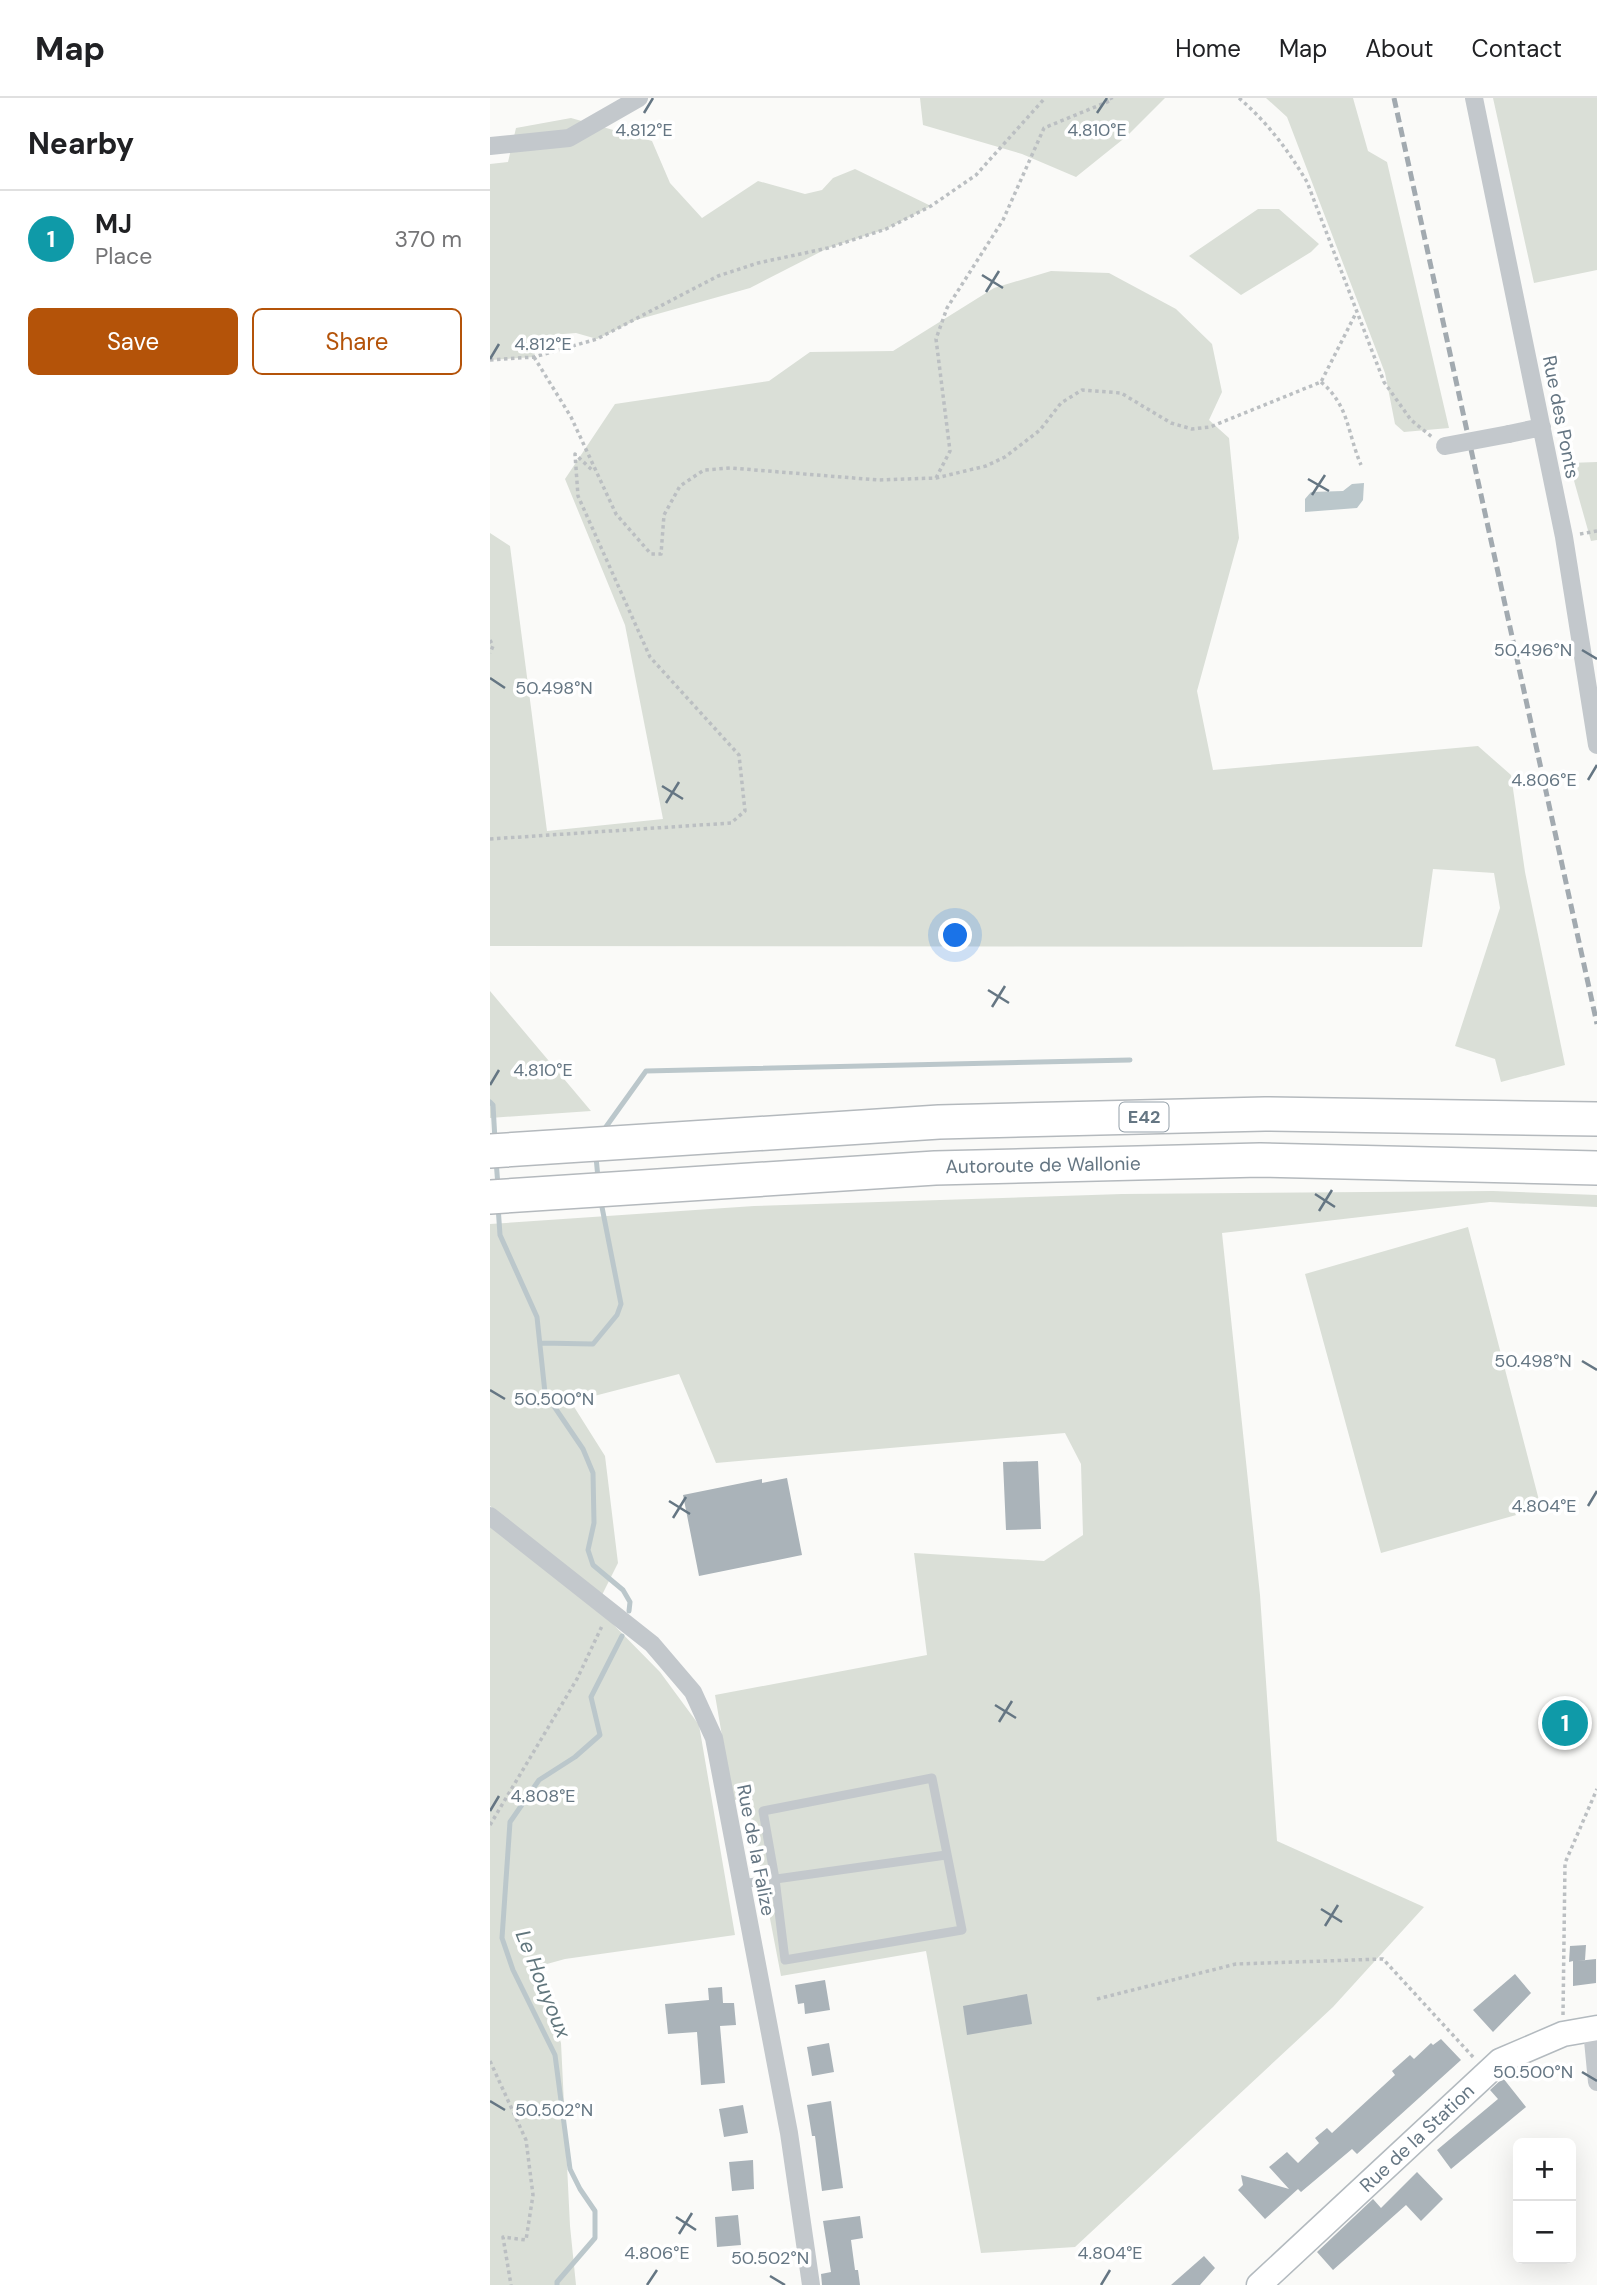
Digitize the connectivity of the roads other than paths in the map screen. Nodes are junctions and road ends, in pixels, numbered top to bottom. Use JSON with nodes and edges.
{"nodes":[{"id":1,"x":639,"y":98,"type":"edge"},
{"id":2,"x":1474,"y":98,"type":"edge"},
{"id":3,"x":490,"y":146,"type":"edge"},
{"id":4,"x":1542,"y":427,"type":"junction"},
{"id":5,"x":1445,"y":446,"type":"dead end"},
{"id":6,"x":1597,"y":745,"type":"edge"},
{"id":7,"x":1597,"y":1119,"type":"edge"},
{"id":8,"x":490,"y":1151,"type":"edge"},
{"id":9,"x":1597,"y":1168,"type":"edge"},
{"id":10,"x":490,"y":1198,"type":"edge"},
{"id":11,"x":490,"y":1516,"type":"edge"},
{"id":12,"x":946,"y":1854,"type":"junction"},
{"id":13,"x":775,"y":1879,"type":"junction"},
{"id":14,"x":741,"y":1884,"type":"junction"},
{"id":15,"x":1595,"y":2029,"type":"edge"},
{"id":16,"x":1597,"y":2081,"type":"edge"},
{"id":17,"x":811,"y":2285,"type":"edge"},
{"id":18,"x":1259,"y":2285,"type":"edge"}],
"edges":[{"from":1,"to":3,"type":"street"},
{"from":2,"to":4,"type":"street","name":"Rue des Ponts"},
{"from":4,"to":5,"type":"street","bridge":true},
{"from":4,"to":6,"type":"street","name":"Rue des Ponts"},
{"from":7,"to":8,"type":"highway","number":"E42"},
{"from":9,"to":10,"type":"highway","name":"Autoroute de Wallonie"},
{"from":11,"to":14,"type":"street","name":"Rue de la Falize"},
{"from":12,"to":13,"type":"lane"},
{"from":12,"to":13,"type":"lane"},
{"from":12,"to":13,"type":"lane"},
{"from":13,"to":14,"type":"lane"},
{"from":14,"to":17,"type":"street","name":"Rue de la Falize"},
{"from":15,"to":16,"type":"street"},
{"from":15,"to":18,"type":"street","name":"Rue de la Station"}]}
